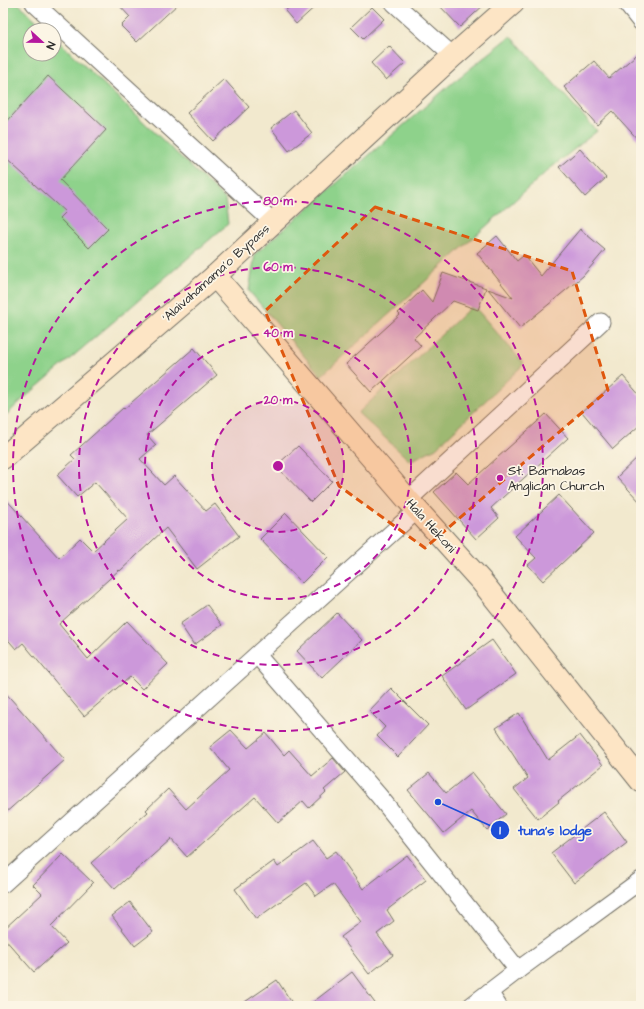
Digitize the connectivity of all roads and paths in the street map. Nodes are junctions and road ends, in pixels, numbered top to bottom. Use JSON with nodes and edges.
{"nodes":[{"id":1,"x":34,"y":3,"type":"edge"},
{"id":2,"x":394,"y":3,"type":"edge"},
{"id":3,"x":514,"y":3,"type":"edge"},
{"id":4,"x":626,"y":3,"type":"edge"},
{"id":5,"x":641,"y":22,"type":"edge"},
{"id":6,"x":453,"y":56,"type":"junction"},
{"id":7,"x":273,"y":222,"type":"junction"},
{"id":8,"x":215,"y":276,"type":"junction"},
{"id":9,"x":601,"y":322,"type":"dead end"},
{"id":10,"x":3,"y":458,"type":"edge"},
{"id":11,"x":412,"y":505,"type":"junction"},
{"id":12,"x":257,"y":655,"type":"junction"},
{"id":13,"x":641,"y":781,"type":"edge"},
{"id":14,"x":641,"y":880,"type":"edge"},
{"id":15,"x":3,"y":884,"type":"edge"},
{"id":16,"x":518,"y":970,"type":"junction"},
{"id":17,"x":494,"y":999,"type":"edge"},
{"id":18,"x":471,"y":1006,"type":"edge"}],
"edges":[{"from":1,"to":7,"type":"street"},
{"from":2,"to":6,"type":"street"},
{"from":3,"to":6,"type":"main road","name":"'Alaivahamama'o Bypass"},
{"from":4,"to":5,"type":"street"},
{"from":6,"to":7,"type":"main road","name":"'Alaivahamama'o Bypass"},
{"from":7,"to":8,"type":"main road","name":"'Alaivahamama'o Bypass"},
{"from":8,"to":10,"type":"main road","name":"'Alaivahamama'o Bypass"},
{"from":8,"to":11,"type":"main road","name":"Hala Hekoni"},
{"from":9,"to":11,"type":"street"},
{"from":11,"to":12,"type":"street"},
{"from":11,"to":13,"type":"main road","name":"Hala Hekoni"},
{"from":12,"to":15,"type":"street"},
{"from":12,"to":16,"type":"street"},
{"from":14,"to":16,"type":"street"},
{"from":16,"to":17,"type":"street"},
{"from":17,"to":18,"type":"street"}]}
